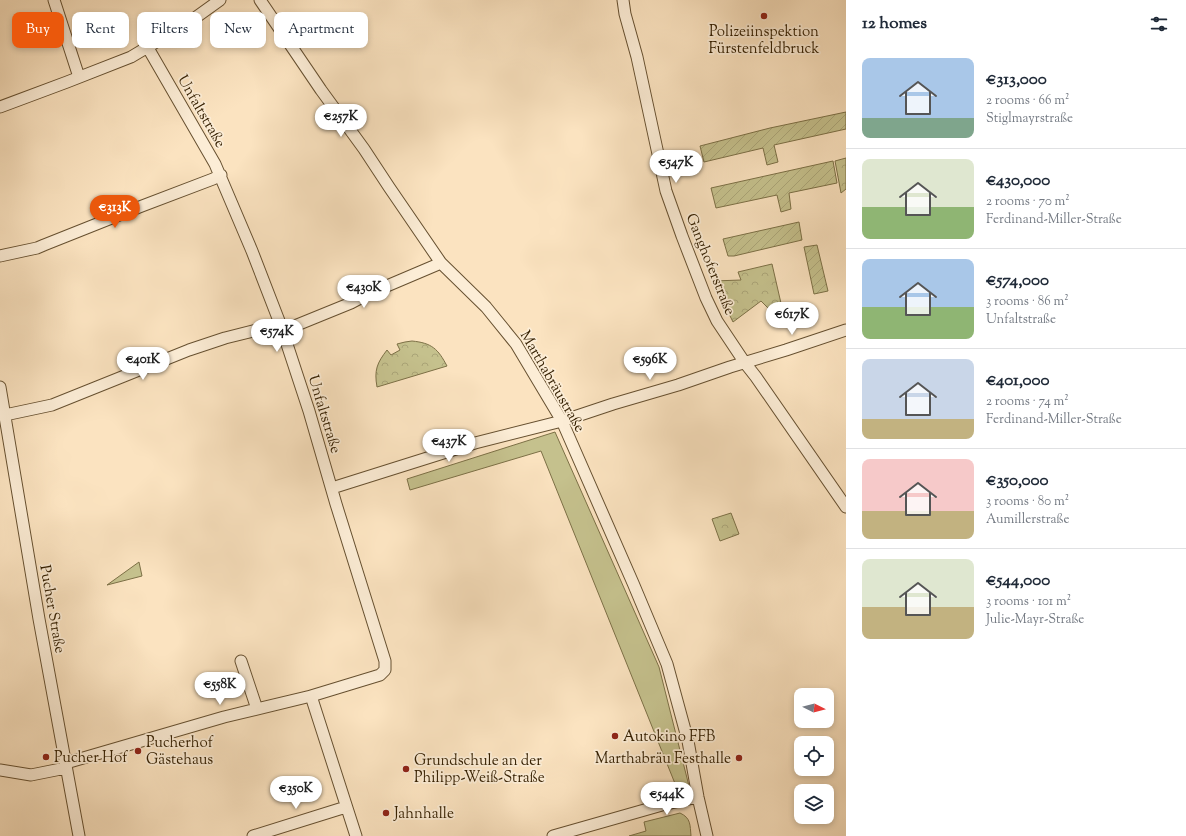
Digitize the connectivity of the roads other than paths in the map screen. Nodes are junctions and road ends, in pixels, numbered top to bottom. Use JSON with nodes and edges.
{"nodes":[{"id":1,"x":54,"y":0,"type":"edge"},
{"id":2,"x":220,"y":0,"type":"edge"},
{"id":3,"x":260,"y":0,"type":"edge"},
{"id":4,"x":623,"y":0,"type":"edge"},
{"id":5,"x":202,"y":13,"type":"edge"},
{"id":6,"x":148,"y":48,"type":"joint"},
{"id":7,"x":79,"y":77,"type":"junction"},
{"id":8,"x":0,"y":107,"type":"edge"},
{"id":9,"x":221,"y":175,"type":"junction"},
{"id":10,"x":0,"y":256,"type":"edge"},
{"id":11,"x":441,"y":263,"type":"junction"},
{"id":12,"x":281,"y":326,"type":"junction"},
{"id":13,"x":846,"y":330,"type":"edge"},
{"id":14,"x":745,"y":363,"type":"junction"},
{"id":15,"x":0,"y":386,"type":"edge"},
{"id":16,"x":5,"y":415,"type":"junction"},
{"id":17,"x":562,"y":422,"type":"junction"},
{"id":18,"x":332,"y":488,"type":"junction"},
{"id":19,"x":846,"y":507,"type":"edge"},
{"id":20,"x":241,"y":661,"type":"dead end"},
{"id":21,"x":311,"y":696,"type":"junction"},
{"id":22,"x":257,"y":709,"type":"junction"},
{"id":23,"x":66,"y":766,"type":"junction"},
{"id":24,"x":0,"y":770,"type":"edge"},
{"id":25,"x":698,"y":797,"type":"junction"},
{"id":26,"x":346,"y":807,"type":"junction"},
{"id":27,"x":79,"y":836,"type":"edge"},
{"id":28,"x":253,"y":836,"type":"edge"},
{"id":29,"x":356,"y":836,"type":"edge"},
{"id":30,"x":553,"y":836,"type":"edge"},
{"id":31,"x":707,"y":836,"type":"edge"}],
"edges":[{"from":1,"to":7,"type":"street"},
{"from":2,"to":5,"type":"street"},
{"from":3,"to":11,"type":"street","name":"Marthabräustraße"},
{"from":4,"to":14,"type":"street","name":"Ganghoferstraße"},
{"from":6,"to":7,"type":"street"},
{"from":6,"to":9,"type":"street","name":"Unfaltstraße"},
{"from":7,"to":8,"type":"street"},
{"from":9,"to":10,"type":"street"},
{"from":9,"to":12,"type":"street","name":"Unfaltstraße"},
{"from":11,"to":12,"type":"street"},
{"from":11,"to":17,"type":"street","name":"Marthabräustraße"},
{"from":12,"to":16,"type":"street"},
{"from":12,"to":18,"type":"street","name":"Unfaltstraße"},
{"from":13,"to":14,"type":"street"},
{"from":14,"to":17,"type":"street"},
{"from":14,"to":19,"type":"street","name":"Ganghoferstraße"},
{"from":15,"to":16,"type":"street","name":"Pucher Straße"},
{"from":16,"to":23,"type":"street","name":"Pucher Straße"},
{"from":17,"to":18,"type":"street"},
{"from":17,"to":25,"type":"street","name":"Marthabräustraße"},
{"from":18,"to":21,"type":"street","name":"Unfaltstraße"},
{"from":20,"to":22,"type":"street"},
{"from":21,"to":22,"type":"street"},
{"from":21,"to":26,"type":"street"},
{"from":22,"to":23,"type":"street"},
{"from":23,"to":24,"type":"street"},
{"from":23,"to":27,"type":"street","name":"Pucher Straße"},
{"from":25,"to":30,"type":"street"},
{"from":25,"to":31,"type":"street","name":"Marthabräustraße"},
{"from":26,"to":28,"type":"street"},
{"from":26,"to":29,"type":"street"}]}
